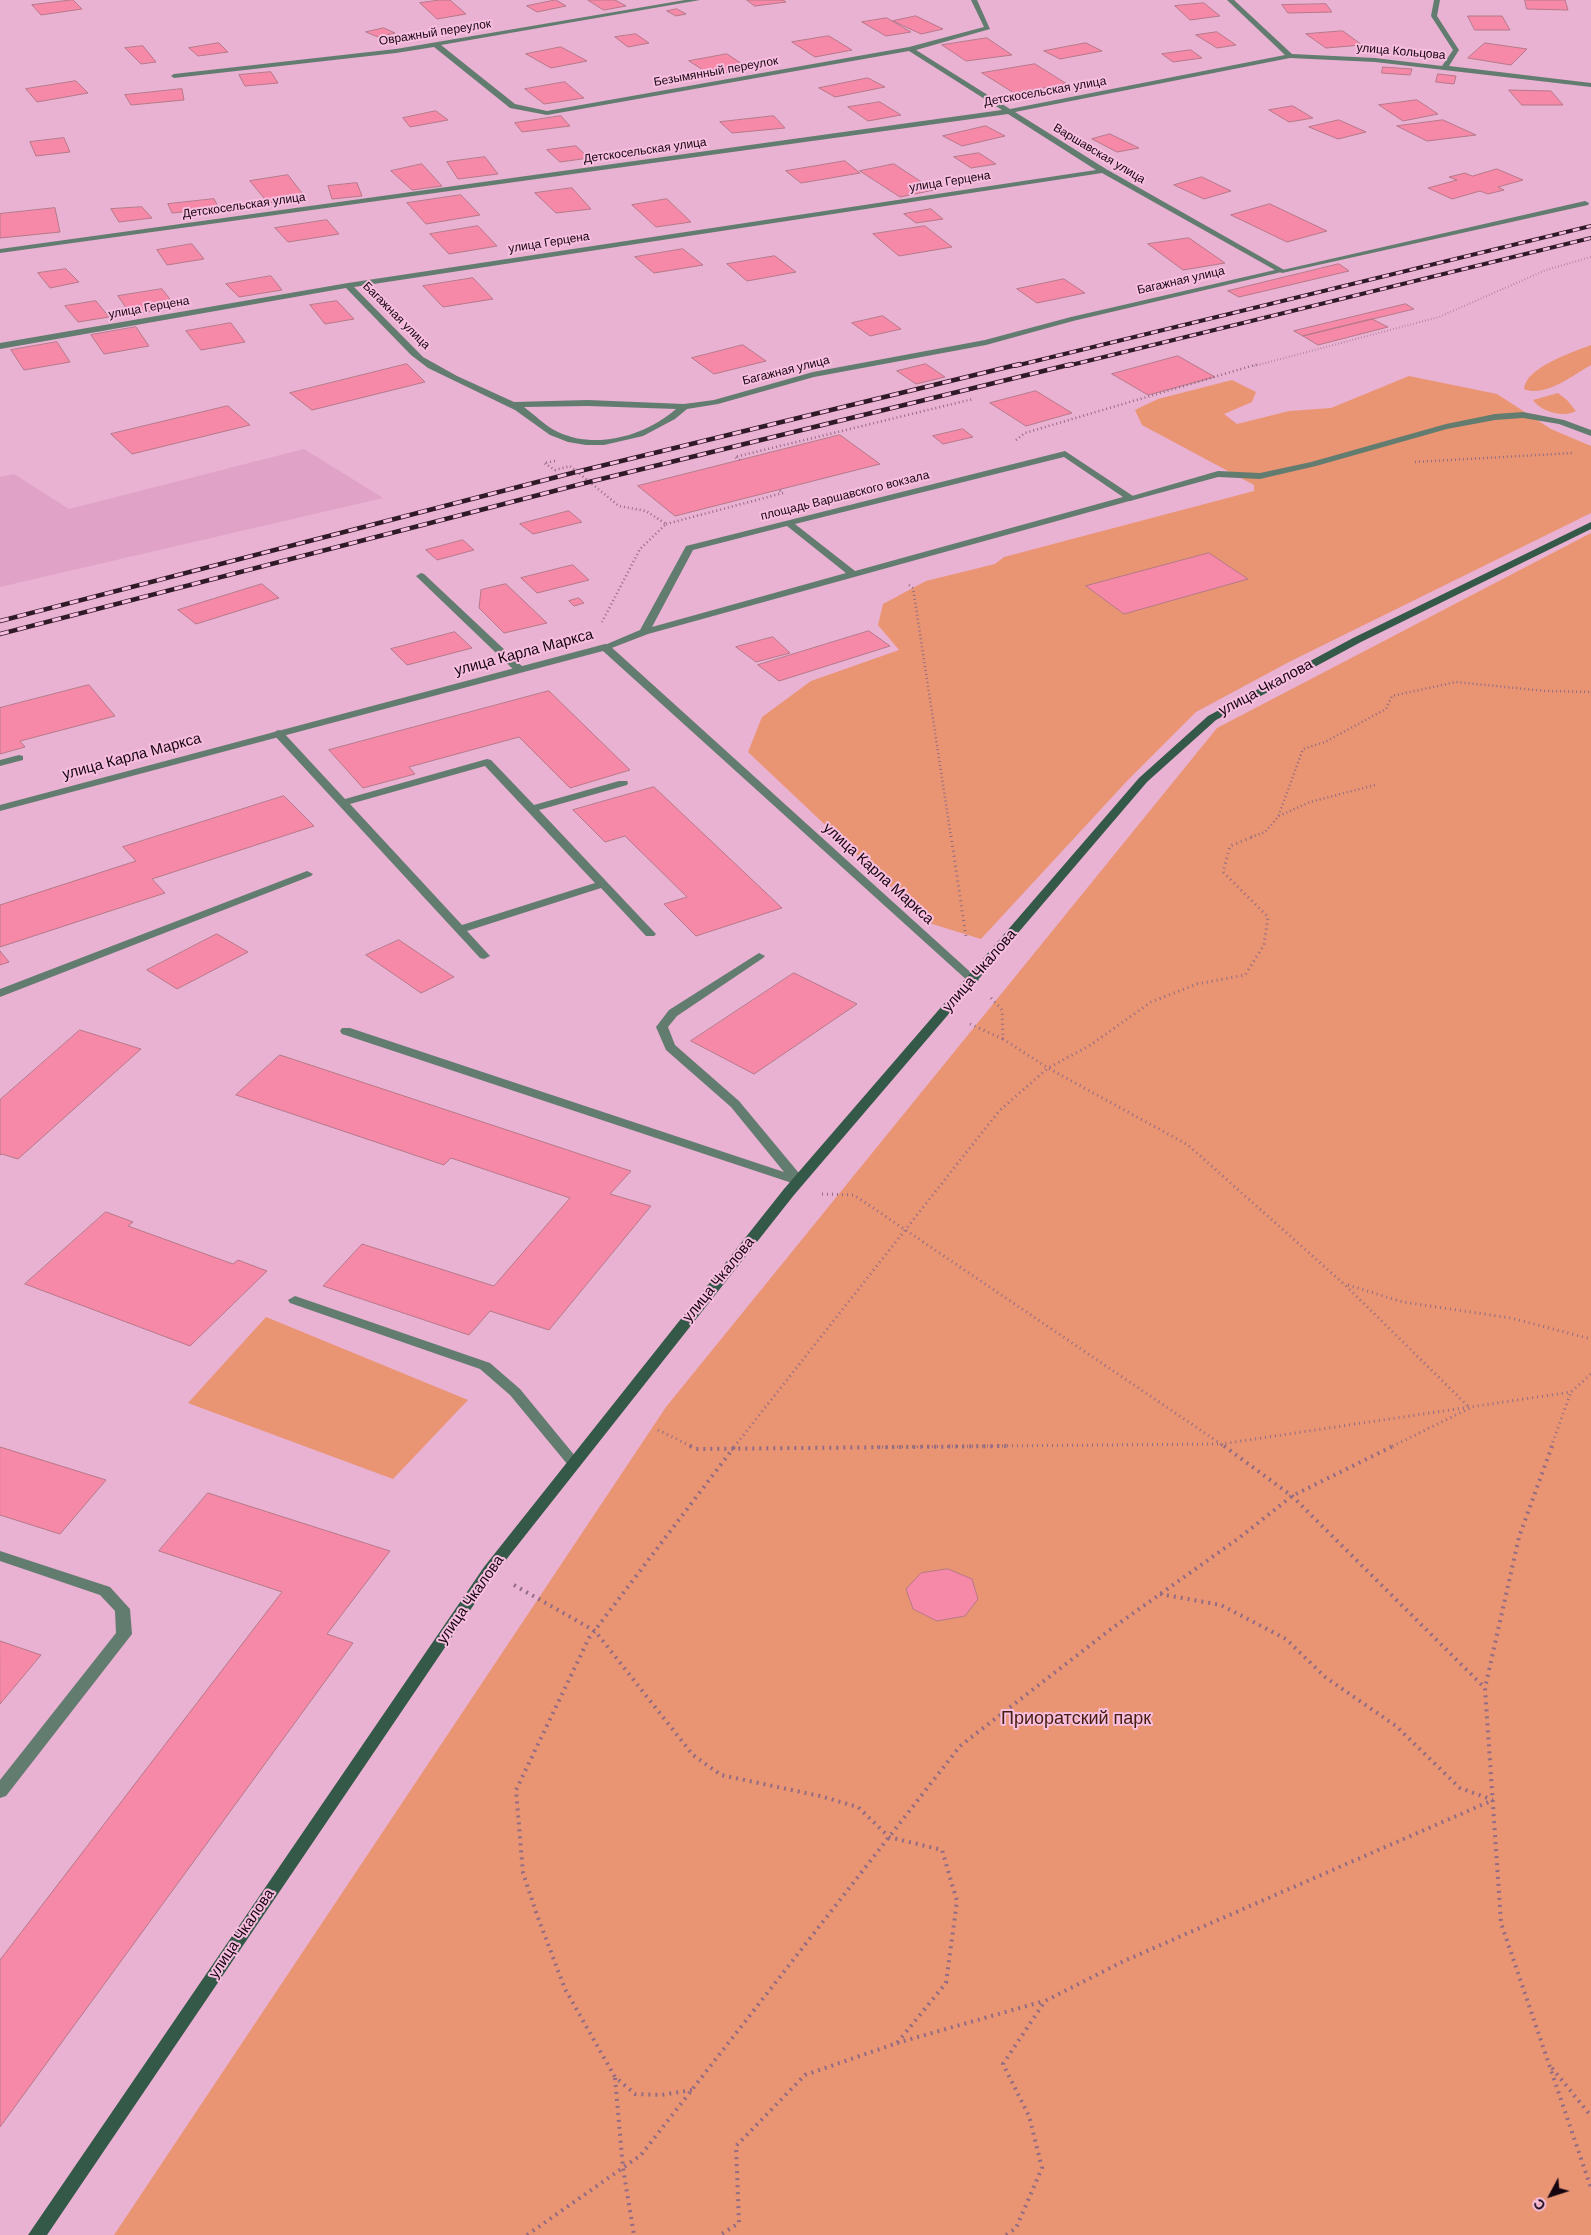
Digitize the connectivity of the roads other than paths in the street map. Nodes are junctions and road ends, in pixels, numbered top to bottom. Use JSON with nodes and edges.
{"nodes":[{"id":1,"x":698,"y":0,"type":"edge"},
{"id":2,"x":974,"y":0,"type":"edge"},
{"id":3,"x":979,"y":0,"type":"edge"},
{"id":4,"x":1230,"y":0,"type":"edge"},
{"id":5,"x":1437,"y":0,"type":"edge"},
{"id":6,"x":436,"y":45,"type":"junction"},
{"id":7,"x":910,"y":50,"type":"junction"},
{"id":8,"x":1290,"y":56,"type":"junction"},
{"id":9,"x":1445,"y":67,"type":"junction"},
{"id":10,"x":174,"y":76,"type":"dead end"},
{"id":11,"x":1591,"y":85,"type":"edge"},
{"id":12,"x":1007,"y":112,"type":"junction"},
{"id":13,"x":1103,"y":171,"type":"junction"},
{"id":14,"x":1585,"y":203,"type":"dead end"},
{"id":15,"x":0,"y":251,"type":"edge"},
{"id":16,"x":1282,"y":271,"type":"junction"},
{"id":17,"x":348,"y":285,"type":"junction"},
{"id":18,"x":0,"y":346,"type":"edge"},
{"id":19,"x":512,"y":405,"type":"junction"},
{"id":20,"x":554,"y":405,"type":"junction"},
{"id":21,"x":684,"y":407,"type":"junction"},
{"id":22,"x":540,"y":422,"type":"junction"},
{"id":23,"x":1591,"y":433,"type":"edge"},
{"id":24,"x":1130,"y":498,"type":"junction"},
{"id":25,"x":788,"y":523,"type":"junction"},
{"id":26,"x":1591,"y":525,"type":"edge"},
{"id":27,"x":852,"y":573,"type":"junction"},
{"id":28,"x":421,"y":576,"type":"dead end"},
{"id":29,"x":644,"y":632,"type":"junction"},
{"id":30,"x":605,"y":647,"type":"junction"},
{"id":31,"x":520,"y":670,"type":"junction"},
{"id":32,"x":278,"y":733,"type":"junction"},
{"id":33,"x":18,"y":758,"type":"dead end"},
{"id":34,"x":0,"y":763,"type":"edge"},
{"id":35,"x":623,"y":783,"type":"dead end"},
{"id":36,"x":343,"y":803,"type":"junction"},
{"id":37,"x":0,"y":808,"type":"edge"},
{"id":38,"x":531,"y":809,"type":"junction"},
{"id":39,"x":307,"y":874,"type":"dead end"},
{"id":40,"x":603,"y":884,"type":"junction"},
{"id":41,"x":460,"y":929,"type":"junction"},
{"id":42,"x":650,"y":934,"type":"dead end"},
{"id":43,"x":484,"y":956,"type":"dead end"},
{"id":44,"x":759,"y":956,"type":"dead end"},
{"id":45,"x":973,"y":980,"type":"junction"},
{"id":46,"x":0,"y":993,"type":"edge"},
{"id":47,"x":346,"y":1031,"type":"dead end"},
{"id":48,"x":794,"y":1186,"type":"junction"},
{"id":49,"x":295,"y":1300,"type":"dead end"},
{"id":50,"x":574,"y":1462,"type":"junction"},
{"id":51,"x":0,"y":1556,"type":"edge"},
{"id":52,"x":0,"y":1792,"type":"edge"},
{"id":53,"x":37,"y":2235,"type":"edge"}],
"edges":[{"from":1,"to":6,"type":"street","name":"Овражный переулок"},
{"from":2,"to":3,"type":"street"},
{"from":2,"to":7,"type":"street","name":"Безымянный переулок"},
{"from":4,"to":8,"type":"street"},
{"from":5,"to":9,"type":"street"},
{"from":6,"to":7,"type":"street","name":"Безымянный переулок"},
{"from":6,"to":10,"type":"street","name":"Овражный переулок"},
{"from":7,"to":12,"type":"street","name":"Варшавская улица"},
{"from":8,"to":9,"type":"street","name":"улица Кольцова"},
{"from":8,"to":12,"type":"street","name":"Детскосельская улица"},
{"from":9,"to":11,"type":"street","name":"улица Кольцова"},
{"from":12,"to":13,"type":"street","name":"Варшавская улица"},
{"from":12,"to":15,"type":"street","name":"Детскосельская улица"},
{"from":13,"to":16,"type":"street","name":"Варшавская улица"},
{"from":13,"to":17,"type":"street","name":"улица Герцена"},
{"from":14,"to":16,"type":"street","name":"Багажная улица"},
{"from":16,"to":21,"type":"street","name":"Багажная улица"},
{"from":17,"to":18,"type":"street","name":"улица Герцена"},
{"from":17,"to":19,"type":"street","name":"Багажная улица"},
{"from":19,"to":20,"type":"street"},
{"from":19,"to":22,"type":"street","name":"Багажная улица"},
{"from":20,"to":21,"type":"street"},
{"from":20,"to":22,"type":"street"},
{"from":21,"to":22,"type":"street","name":"Багажная улица"},
{"from":23,"to":24,"type":"street"},
{"from":24,"to":25,"type":"street","name":"площадь Варшавского вокзала"},
{"from":24,"to":27,"type":"street"},
{"from":25,"to":27,"type":"street"},
{"from":25,"to":29,"type":"street","name":"площадь Варшавского вокзала"},
{"from":26,"to":45,"type":"main road","name":"улица Чкалова"},
{"from":27,"to":29,"type":"street"},
{"from":28,"to":31,"type":"street"},
{"from":29,"to":30,"type":"street"},
{"from":30,"to":31,"type":"street","name":"улица Карла Маркса"},
{"from":30,"to":45,"type":"street","name":"улица Карла Маркса"},
{"from":31,"to":32,"type":"street","name":"улица Карла Маркса"},
{"from":32,"to":36,"type":"street"},
{"from":32,"to":37,"type":"street","name":"улица Карла Маркса"},
{"from":33,"to":34,"type":"street"},
{"from":35,"to":38,"type":"street"},
{"from":36,"to":38,"type":"street"},
{"from":36,"to":41,"type":"street"},
{"from":38,"to":40,"type":"street"},
{"from":39,"to":46,"type":"street"},
{"from":40,"to":41,"type":"street"},
{"from":40,"to":42,"type":"street"},
{"from":41,"to":43,"type":"street"},
{"from":44,"to":48,"type":"street"},
{"from":45,"to":48,"type":"main road","name":"улица Чкалова"},
{"from":47,"to":48,"type":"street"},
{"from":48,"to":50,"type":"main road","name":"улица Чкалова"},
{"from":49,"to":50,"type":"street"},
{"from":50,"to":53,"type":"main road","name":"улица Чкалова"},
{"from":51,"to":52,"type":"street"}]}
